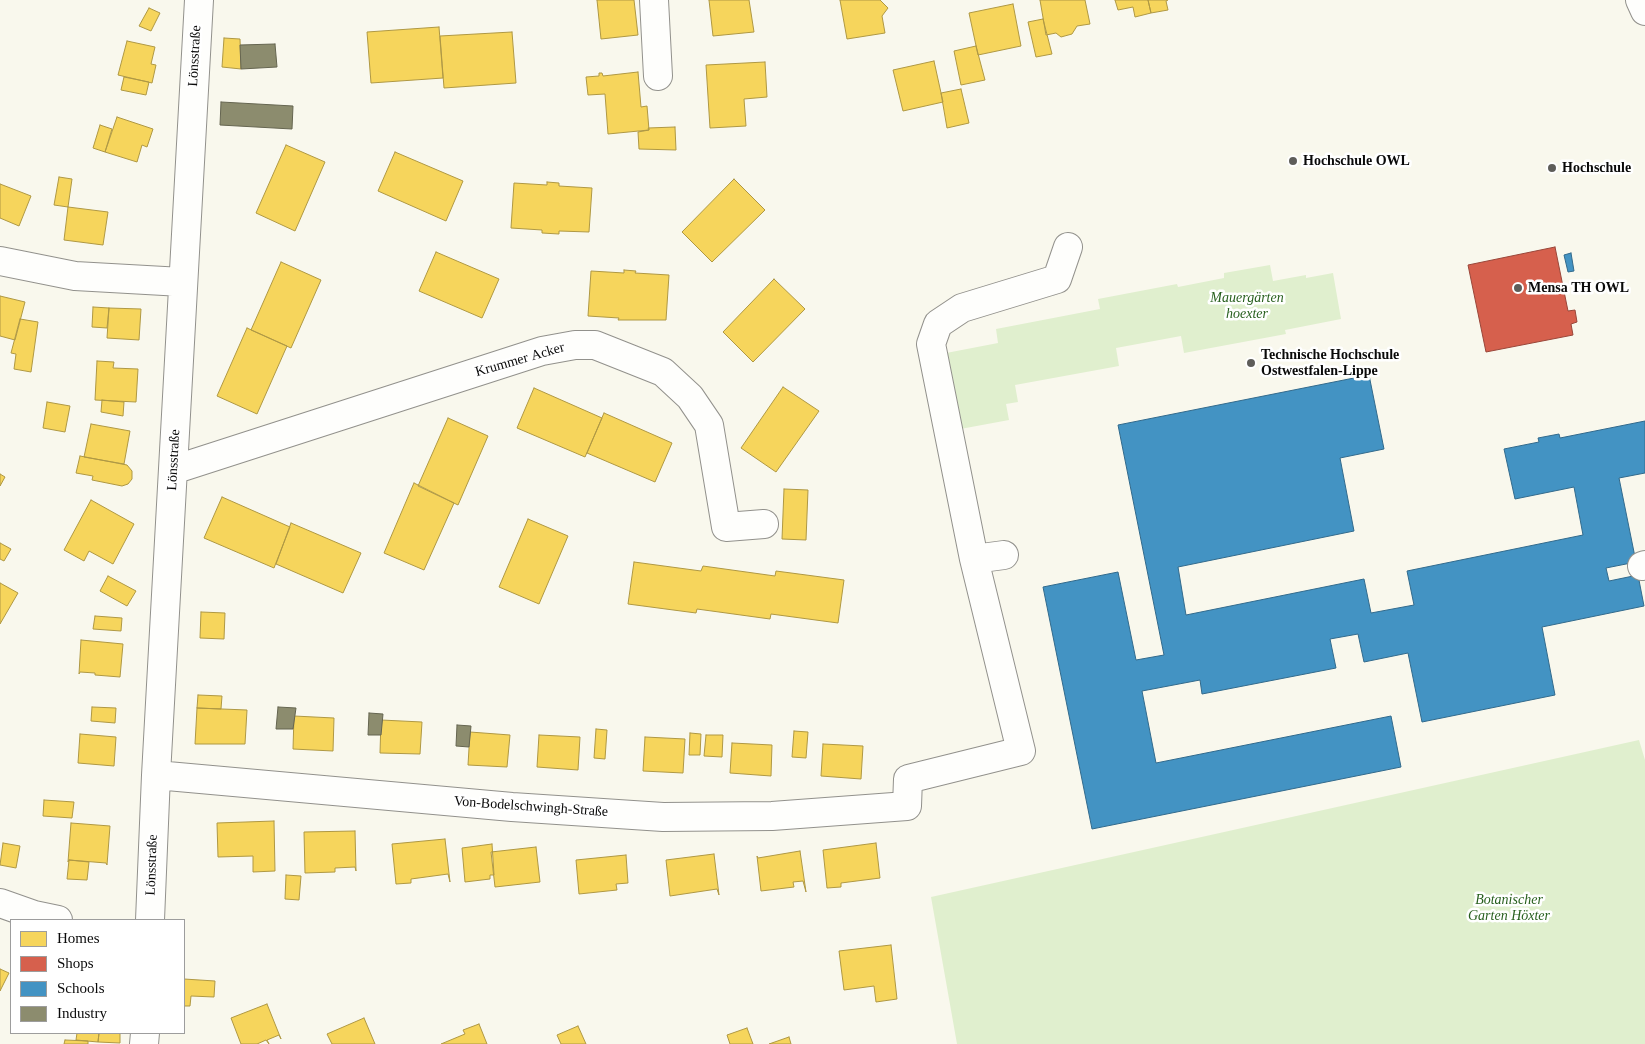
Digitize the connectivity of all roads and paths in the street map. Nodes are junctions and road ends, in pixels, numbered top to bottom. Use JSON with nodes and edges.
{"nodes":[{"id":1,"x":199,"y":0,"type":"edge"},
{"id":2,"x":654,"y":0,"type":"edge"},
{"id":3,"x":658,"y":76,"type":"dead end"},
{"id":4,"x":1068,"y":247,"type":"dead end"},
{"id":5,"x":0,"y":261,"type":"edge"},
{"id":6,"x":182,"y":282,"type":"junction"},
{"id":7,"x":173,"y":470,"type":"junction"},
{"id":8,"x":764,"y":524,"type":"dead end"},
{"id":9,"x":1004,"y":555,"type":"dead end"},
{"id":10,"x":974,"y":559,"type":"junction"},
{"id":11,"x":156,"y":775,"type":"junction"},
{"id":12,"x":0,"y":903,"type":"edge"},
{"id":13,"x":55,"y":919,"type":"edge"},
{"id":14,"x":150,"y":919,"type":"edge"}],
"edges":[{"from":1,"to":6,"type":"street","name":"Lönsstraße"},
{"from":2,"to":3,"type":"street"},
{"from":4,"to":10,"type":"street"},
{"from":5,"to":6,"type":"street"},
{"from":6,"to":7,"type":"street","name":"Lönsstraße"},
{"from":7,"to":8,"type":"street","name":"Krummer Acker"},
{"from":7,"to":11,"type":"street","name":"Lönsstraße"},
{"from":9,"to":10,"type":"street"},
{"from":10,"to":11,"type":"street","name":"Von-Bodelschwingh-Straße"},
{"from":11,"to":14,"type":"street","name":"Lönsstraße"},
{"from":12,"to":13,"type":"street"}]}
